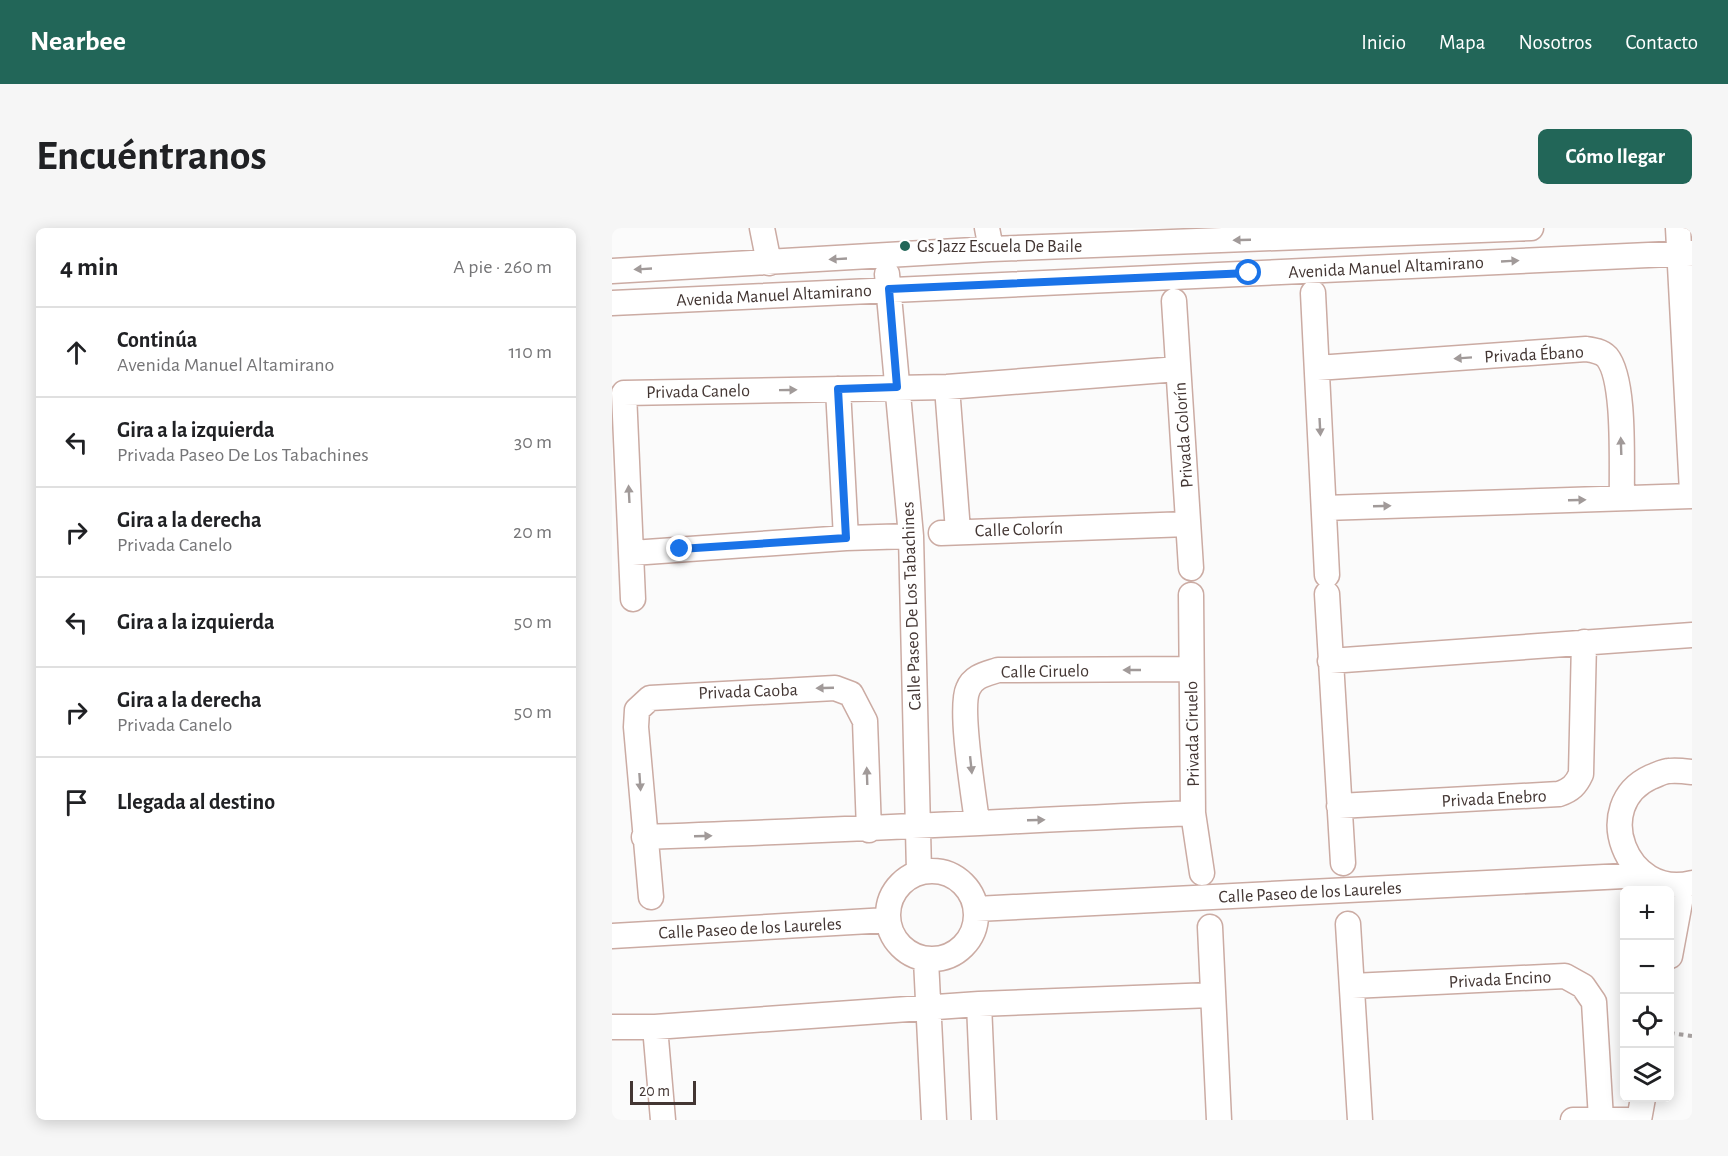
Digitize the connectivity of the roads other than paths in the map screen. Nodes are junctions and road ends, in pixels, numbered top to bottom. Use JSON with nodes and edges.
{"nodes":[{"id":1,"x":762,"y":228,"type":"edge"},
{"id":2,"x":1531,"y":228,"type":"edge"},
{"id":3,"x":1678,"y":228,"type":"edge"},
{"id":4,"x":1503,"y":229,"type":"edge"},
{"id":5,"x":989,"y":239,"type":"edge"},
{"id":6,"x":1686,"y":254,"type":"edge"},
{"id":7,"x":885,"y":257,"type":"junction"},
{"id":8,"x":769,"y":263,"type":"junction"},
{"id":9,"x":612,"y":271,"type":"edge"},
{"id":10,"x":889,"y":289,"type":"junction"},
{"id":11,"x":1313,"y":293,"type":"dead end"},
{"id":12,"x":1174,"y":301,"type":"dead end"},
{"id":13,"x":612,"y":303,"type":"edge"},
{"id":14,"x":1688,"y":336,"type":"edge"},
{"id":15,"x":1317,"y":368,"type":"junction"},
{"id":16,"x":1178,"y":369,"type":"junction"},
{"id":17,"x":897,"y":387,"type":"junction"},
{"id":18,"x":947,"y":387,"type":"junction"},
{"id":19,"x":838,"y":389,"type":"junction"},
{"id":20,"x":1692,"y":494,"type":"edge"},
{"id":21,"x":1622,"y":498,"type":"junction"},
{"id":22,"x":1324,"y":508,"type":"junction"},
{"id":23,"x":1188,"y":524,"type":"junction"},
{"id":24,"x":911,"y":536,"type":"junction"},
{"id":25,"x":846,"y":538,"type":"junction"},
{"id":26,"x":632,"y":553,"type":"junction"},
{"id":27,"x":1191,"y":568,"type":"dead end"},
{"id":28,"x":1191,"y":595,"type":"dead end"},
{"id":29,"x":633,"y":599,"type":"dead end"},
{"id":30,"x":1692,"y":635,"type":"edge"},
{"id":31,"x":1584,"y":642,"type":"junction"},
{"id":32,"x":1330,"y":661,"type":"junction"},
{"id":33,"x":1191,"y":669,"type":"junction"},
{"id":34,"x":1692,"y":772,"type":"edge"},
{"id":35,"x":1339,"y":806,"type":"junction"},
{"id":36,"x":1193,"y":813,"type":"junction"},
{"id":37,"x":977,"y":822,"type":"junction"},
{"id":38,"x":919,"y":825,"type":"junction"},
{"id":39,"x":870,"y":830,"type":"junction"},
{"id":40,"x":644,"y":837,"type":"junction"},
{"id":41,"x":1343,"y":863,"type":"dead end"},
{"id":42,"x":919,"y":872,"type":"junction"},
{"id":43,"x":1202,"y":873,"type":"dead end"},
{"id":44,"x":1644,"y":875,"type":"junction"},
{"id":45,"x":1687,"y":884,"type":"edge"},
{"id":46,"x":651,"y":897,"type":"dead end"},
{"id":47,"x":976,"y":909,"type":"junction"},
{"id":48,"x":887,"y":920,"type":"junction"},
{"id":49,"x":1348,"y":924,"type":"dead end"},
{"id":50,"x":1210,"y":927,"type":"dead end"},
{"id":51,"x":612,"y":936,"type":"edge"},
{"id":52,"x":1674,"y":940,"type":"edge"},
{"id":53,"x":926,"y":960,"type":"junction"},
{"id":54,"x":1352,"y":986,"type":"junction"},
{"id":55,"x":1212,"y":995,"type":"junction"},
{"id":56,"x":980,"y":1004,"type":"junction"},
{"id":57,"x":929,"y":1009,"type":"junction"},
{"id":58,"x":612,"y":1027,"type":"edge"},
{"id":59,"x":655,"y":1027,"type":"junction"},
{"id":60,"x":1642,"y":1102,"type":"edge"},
{"id":61,"x":1601,"y":1119,"type":"edge"},
{"id":62,"x":663,"y":1120,"type":"edge"},
{"id":63,"x":934,"y":1120,"type":"edge"},
{"id":64,"x":984,"y":1120,"type":"edge"},
{"id":65,"x":1219,"y":1120,"type":"edge"},
{"id":66,"x":1360,"y":1120,"type":"edge"},
{"id":67,"x":1574,"y":1120,"type":"edge"},
{"id":68,"x":1628,"y":1120,"type":"edge"},
{"id":69,"x":1639,"y":1120,"type":"edge"}],
"edges":[{"from":1,"to":8,"type":"street"},
{"from":2,"to":4,"type":"street","name":"Avenida Manuel Altamirano"},
{"from":3,"to":6,"type":"street"},
{"from":4,"to":5,"type":"street","name":"Avenida Manuel Altamirano","one_way":true},
{"from":5,"to":7,"type":"street","name":"Avenida Manuel Altamirano"},
{"from":10,"to":6,"type":"street","name":"Avenida Manuel Altamirano","one_way":true},
{"from":6,"to":14,"type":"street"},
{"from":7,"to":8,"type":"street","name":"Avenida Manuel Altamirano","one_way":true},
{"from":7,"to":10,"type":"street","name":"Calle Paseo De Los Tabachines"},
{"from":8,"to":9,"type":"street","name":"Avenida Manuel Altamirano","one_way":true},
{"from":10,"to":13,"type":"street","name":"Avenida Manuel Altamirano"},
{"from":10,"to":17,"type":"street","name":"Calle Paseo De Los Tabachines"},
{"from":11,"to":15,"type":"street"},
{"from":12,"to":16,"type":"street","name":"Privada Colorín"},
{"from":14,"to":20,"type":"street"},
{"from":21,"to":15,"type":"street","name":"Privada Ébano","one_way":true},
{"from":15,"to":22,"type":"street","one_way":true},
{"from":16,"to":18,"type":"street"},
{"from":16,"to":23,"type":"street","name":"Privada Colorín"},
{"from":17,"to":18,"type":"street"},
{"from":17,"to":19,"type":"street","name":"Privada Canelo"},
{"from":17,"to":24,"type":"street","name":"Calle Paseo De Los Tabachines"},
{"from":18,"to":23,"type":"street","name":"Calle Colorín"},
{"from":19,"to":25,"type":"street"},
{"from":26,"to":19,"type":"street","name":"Privada Canelo","one_way":true},
{"from":20,"to":21,"type":"street"},
{"from":22,"to":21,"type":"street","one_way":true},
{"from":22,"to":32,"type":"street"},
{"from":23,"to":27,"type":"street","name":"Privada Colorín"},
{"from":24,"to":25,"type":"street"},
{"from":24,"to":38,"type":"street","name":"Calle Paseo De Los Tabachines"},
{"from":25,"to":26,"type":"street"},
{"from":26,"to":29,"type":"street","name":"Privada Canelo"},
{"from":28,"to":33,"type":"street","name":"Privada Ciruelo"},
{"from":30,"to":31,"type":"street"},
{"from":31,"to":32,"type":"street"},
{"from":31,"to":35,"type":"street","name":"Privada Enebro"},
{"from":32,"to":35,"type":"street"},
{"from":33,"to":36,"type":"street","name":"Privada Ciruelo"},
{"from":33,"to":37,"type":"street","name":"Calle Ciruelo","one_way":true},
{"from":34,"to":44,"type":"street"},
{"from":35,"to":41,"type":"street"},
{"from":37,"to":36,"type":"street","one_way":true},
{"from":36,"to":43,"type":"street","name":"Privada Ciruelo"},
{"from":37,"to":38,"type":"street"},
{"from":38,"to":39,"type":"street"},
{"from":38,"to":42,"type":"street","name":"Calle Paseo De Los Tabachines"},
{"from":40,"to":39,"type":"street","one_way":true},
{"from":39,"to":40,"type":"street","name":"Privada Caoba","one_way":true},
{"from":40,"to":46,"type":"street","name":"Privada Caoba"},
{"from":42,"to":47,"type":"street"},
{"from":42,"to":48,"type":"street"},
{"from":44,"to":45,"type":"street"},
{"from":44,"to":47,"type":"street","name":"Calle Paseo de los Laureles"},
{"from":45,"to":52,"type":"street"},
{"from":47,"to":53,"type":"street"},
{"from":48,"to":51,"type":"street","name":"Calle Paseo de los Laureles"},
{"from":48,"to":53,"type":"street"},
{"from":49,"to":54,"type":"street"},
{"from":50,"to":55,"type":"street"},
{"from":53,"to":57,"type":"street"},
{"from":54,"to":61,"type":"street","name":"Privada Encino"},
{"from":54,"to":66,"type":"street"},
{"from":55,"to":56,"type":"street"},
{"from":55,"to":65,"type":"street"},
{"from":56,"to":57,"type":"street"},
{"from":56,"to":64,"type":"street"},
{"from":57,"to":59,"type":"street"},
{"from":57,"to":63,"type":"street"},
{"from":58,"to":59,"type":"street"},
{"from":59,"to":62,"type":"street"},
{"from":60,"to":69,"type":"street"},
{"from":61,"to":67,"type":"street"},
{"from":61,"to":68,"type":"street"}]}
